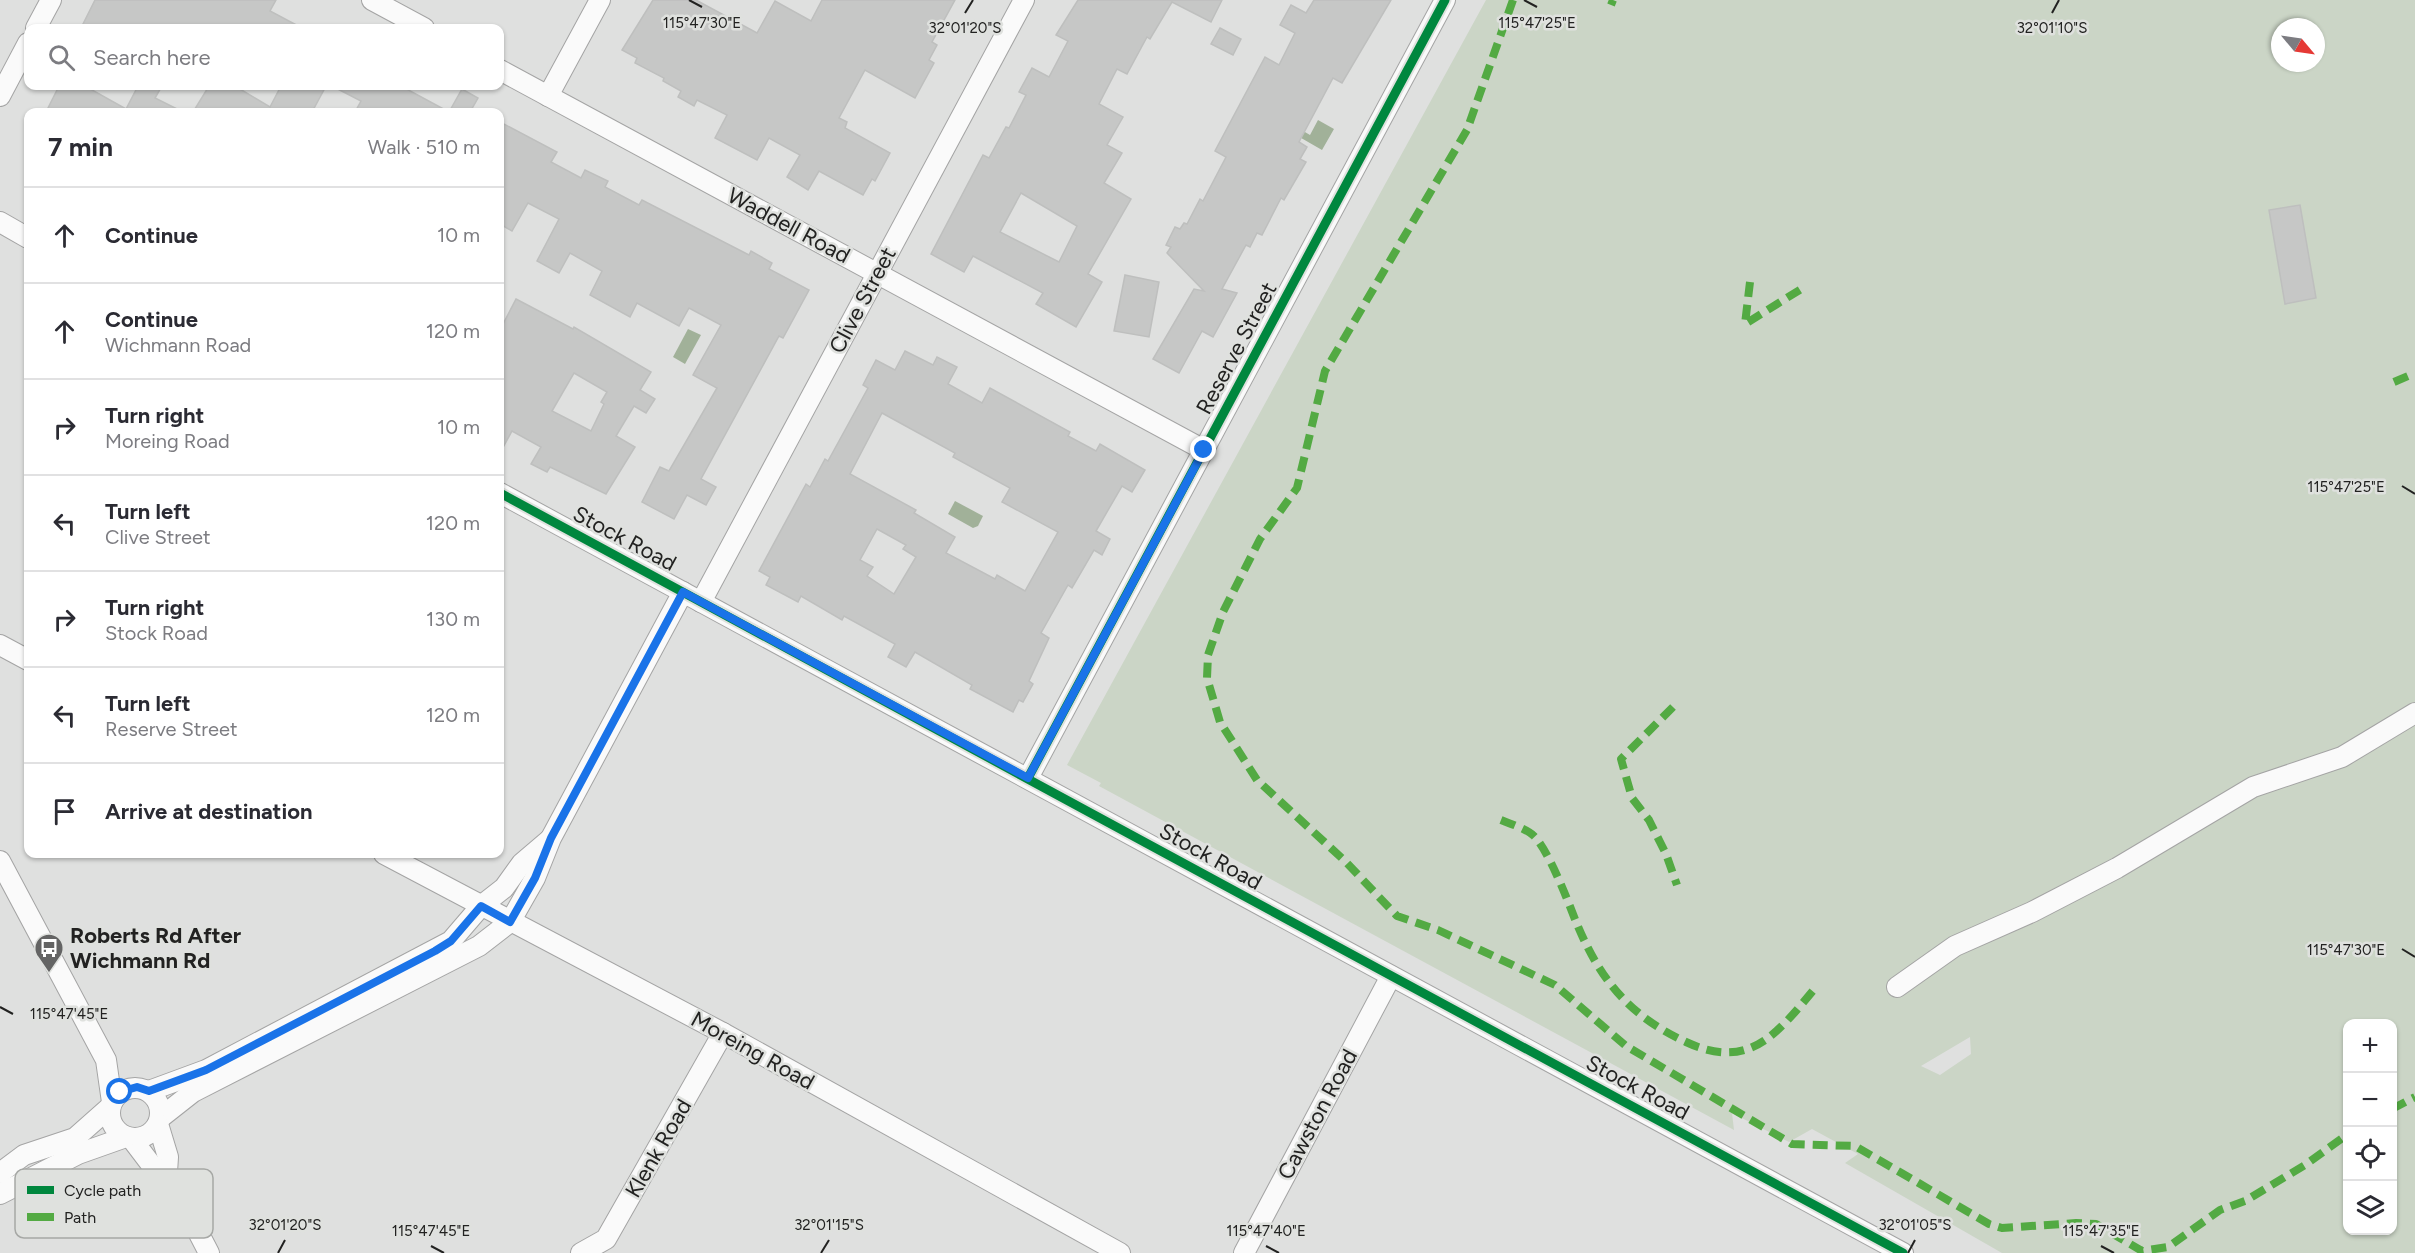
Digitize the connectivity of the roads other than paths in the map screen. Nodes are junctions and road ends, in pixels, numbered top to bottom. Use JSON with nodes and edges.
{"nodes":[{"id":1,"x":51,"y":0,"type":"edge"},
{"id":2,"x":372,"y":0,"type":"edge"},
{"id":3,"x":600,"y":0,"type":"edge"},
{"id":4,"x":1024,"y":0,"type":"edge"},
{"id":5,"x":1445,"y":0,"type":"edge"},
{"id":6,"x":38,"y":24,"type":"edge"},
{"id":7,"x":417,"y":24,"type":"edge"},
{"id":8,"x":24,"y":51,"type":"edge"},
{"id":9,"x":504,"y":72,"type":"edge"},
{"id":10,"x":0,"y":96,"type":"edge"},
{"id":11,"x":548,"y":96,"type":"junction"},
{"id":12,"x":0,"y":222,"type":"edge"},
{"id":13,"x":24,"y":236,"type":"edge"},
{"id":14,"x":877,"y":272,"type":"junction"},
{"id":15,"x":1204,"y":450,"type":"junction"},
{"id":16,"x":504,"y":495,"type":"edge"},
{"id":17,"x":683,"y":592,"type":"junction"},
{"id":18,"x":701,"y":602,"type":"junction"},
{"id":19,"x":0,"y":645,"type":"edge"},
{"id":20,"x":24,"y":658,"type":"edge"},
{"id":21,"x":2415,"y":714,"type":"edge"},
{"id":22,"x":1028,"y":778,"type":"junction"},
{"id":23,"x":551,"y":838,"type":"junction"},
{"id":24,"x":391,"y":858,"type":"edge"},
{"id":25,"x":0,"y":861,"type":"edge"},
{"id":26,"x":481,"y":906,"type":"junction"},
{"id":27,"x":510,"y":922,"type":"junction"},
{"id":28,"x":1391,"y":976,"type":"junction"},
{"id":29,"x":1897,"y":987,"type":"dead end"},
{"id":30,"x":723,"y":1033,"type":"junction"},
{"id":31,"x":106,"y":1060,"type":"junction"},
{"id":32,"x":143,"y":1089,"type":"junction"},
{"id":33,"x":111,"y":1105,"type":"junction"},
{"id":34,"x":159,"y":1121,"type":"junction"},
{"id":35,"x":128,"y":1137,"type":"junction"},
{"id":36,"x":49,"y":1169,"type":"edge"},
{"id":37,"x":159,"y":1169,"type":"edge"},
{"id":38,"x":167,"y":1169,"type":"edge"},
{"id":39,"x":0,"y":1173,"type":"edge"},
{"id":40,"x":15,"y":1186,"type":"edge"},
{"id":41,"x":0,"y":1194,"type":"edge"},
{"id":42,"x":201,"y":1238,"type":"edge"},
{"id":43,"x":610,"y":1246,"type":"edge"},
{"id":44,"x":209,"y":1253,"type":"edge"},
{"id":45,"x":581,"y":1253,"type":"edge"},
{"id":46,"x":1120,"y":1253,"type":"edge"},
{"id":47,"x":1244,"y":1253,"type":"edge"},
{"id":48,"x":1903,"y":1253,"type":"edge"}],
"edges":[{"from":1,"to":6,"type":"street"},
{"from":2,"to":7,"type":"street"},
{"from":3,"to":11,"type":"street"},
{"from":4,"to":14,"type":"street","name":"Clive Street"},
{"from":5,"to":15,"type":"street","name":"Reserve Street"},
{"from":8,"to":10,"type":"street"},
{"from":9,"to":11,"type":"street","name":"Waddell Road"},
{"from":11,"to":14,"type":"street","name":"Waddell Road"},
{"from":12,"to":13,"type":"street"},
{"from":14,"to":15,"type":"street","name":"Waddell Road"},
{"from":14,"to":18,"type":"street","name":"Clive Street"},
{"from":15,"to":22,"type":"street","name":"Reserve Street"},
{"from":16,"to":17,"type":"street","name":"Stock Road"},
{"from":17,"to":18,"type":"street","name":"Stock Road"},
{"from":17,"to":23,"type":"street"},
{"from":18,"to":22,"type":"street","name":"Stock Road"},
{"from":19,"to":20,"type":"street"},
{"from":21,"to":29,"type":"street"},
{"from":22,"to":28,"type":"street","name":"Stock Road"},
{"from":23,"to":26,"type":"street"},
{"from":23,"to":27,"type":"street"},
{"from":24,"to":26,"type":"street","name":"Moreing Road"},
{"from":25,"to":31,"type":"street"},
{"from":26,"to":27,"type":"street","name":"Moreing Road"},
{"from":26,"to":32,"type":"street"},
{"from":27,"to":30,"type":"street","name":"Moreing Road"},
{"from":27,"to":34,"type":"street"},
{"from":28,"to":47,"type":"street","name":"Cawston Road"},
{"from":28,"to":48,"type":"street","name":"Stock Road"},
{"from":30,"to":43,"type":"street","name":"Klenk Road"},
{"from":30,"to":46,"type":"street","name":"Moreing Road"},
{"from":31,"to":32,"type":"street"},
{"from":31,"to":33,"type":"street"},
{"from":32,"to":33,"type":"street"},
{"from":32,"to":34,"type":"street"},
{"from":33,"to":35,"type":"street"},
{"from":33,"to":39,"type":"street"},
{"from":34,"to":35,"type":"street"},
{"from":34,"to":38,"type":"street"},
{"from":35,"to":36,"type":"street"},
{"from":35,"to":37,"type":"street"},
{"from":40,"to":41,"type":"street"},
{"from":42,"to":44,"type":"street"},
{"from":43,"to":45,"type":"street","name":"Klenk Road"}]}
